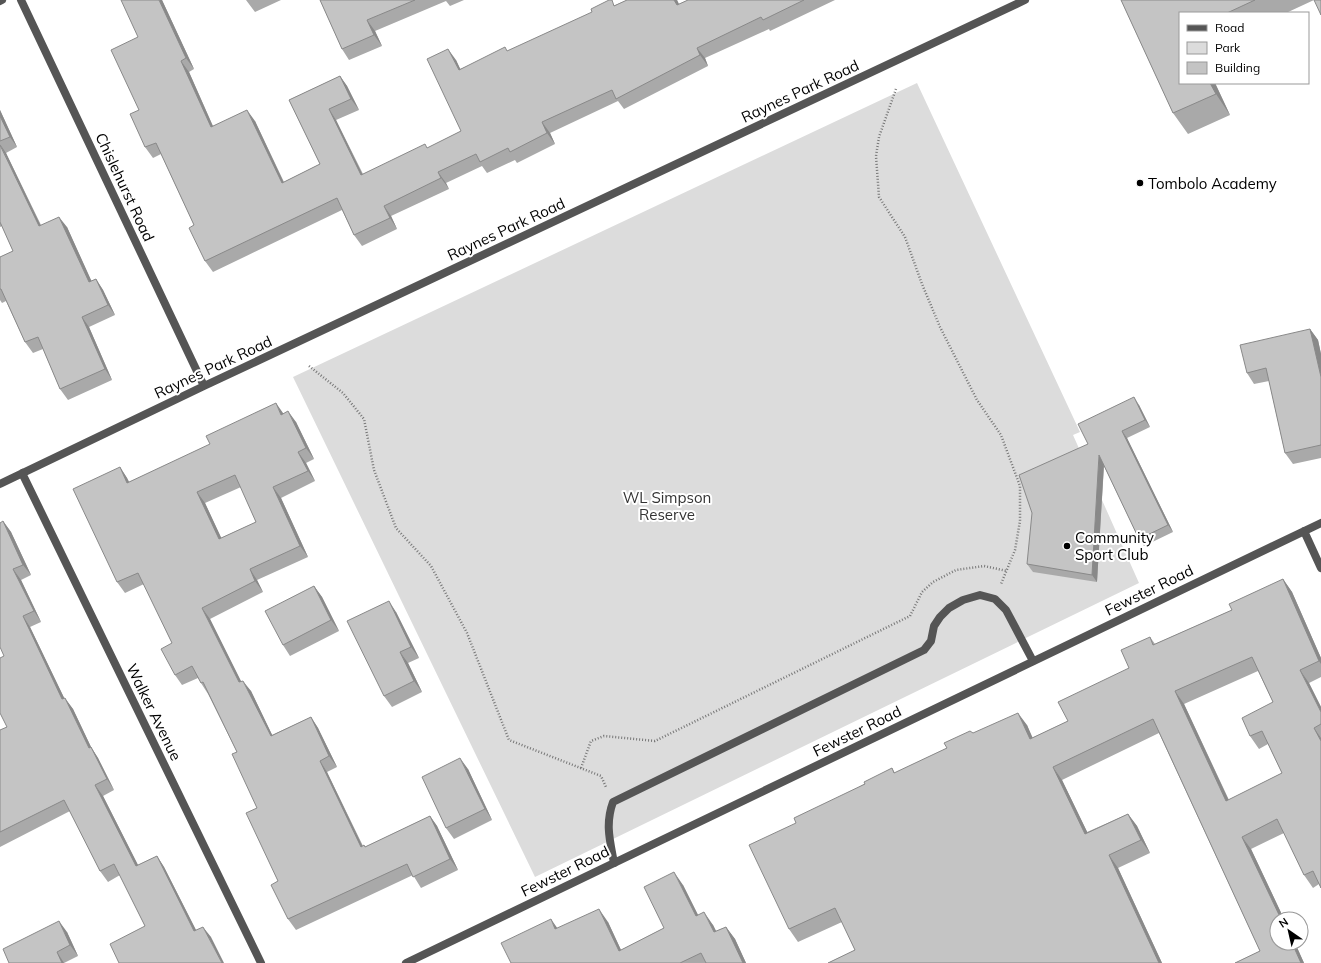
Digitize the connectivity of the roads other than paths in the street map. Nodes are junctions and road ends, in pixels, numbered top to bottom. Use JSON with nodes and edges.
{"nodes":[{"id":1,"x":21,"y":0,"type":"edge"},
{"id":2,"x":1025,"y":0,"type":"edge"},
{"id":3,"x":204,"y":386,"type":"junction"},
{"id":4,"x":22,"y":473,"type":"junction"},
{"id":5,"x":0,"y":484,"type":"edge"},
{"id":6,"x":1321,"y":523,"type":"edge"},
{"id":7,"x":1304,"y":531,"type":"junction"},
{"id":8,"x":1321,"y":568,"type":"edge"},
{"id":9,"x":1033,"y":661,"type":"junction"},
{"id":10,"x":614,"y":863,"type":"junction"},
{"id":11,"x":261,"y":963,"type":"edge"},
{"id":12,"x":406,"y":963,"type":"edge"}],
"edges":[{"from":1,"to":3,"type":"street","name":"Chislehurst Road"},
{"from":2,"to":3,"type":"street","name":"Raynes Park Road"},
{"from":3,"to":4,"type":"street","name":"Raynes Park Road"},
{"from":4,"to":5,"type":"street","name":"Raynes Park Road"},
{"from":4,"to":11,"type":"street","name":"Walker Avenue"},
{"from":6,"to":7,"type":"street","name":"Fewster Road"},
{"from":7,"to":8,"type":"street"},
{"from":7,"to":9,"type":"street","name":"Fewster Road"},
{"from":9,"to":10,"type":"street","name":"Fewster Road"},
{"from":9,"to":10,"type":"street"},
{"from":10,"to":12,"type":"street","name":"Fewster Road"}]}
